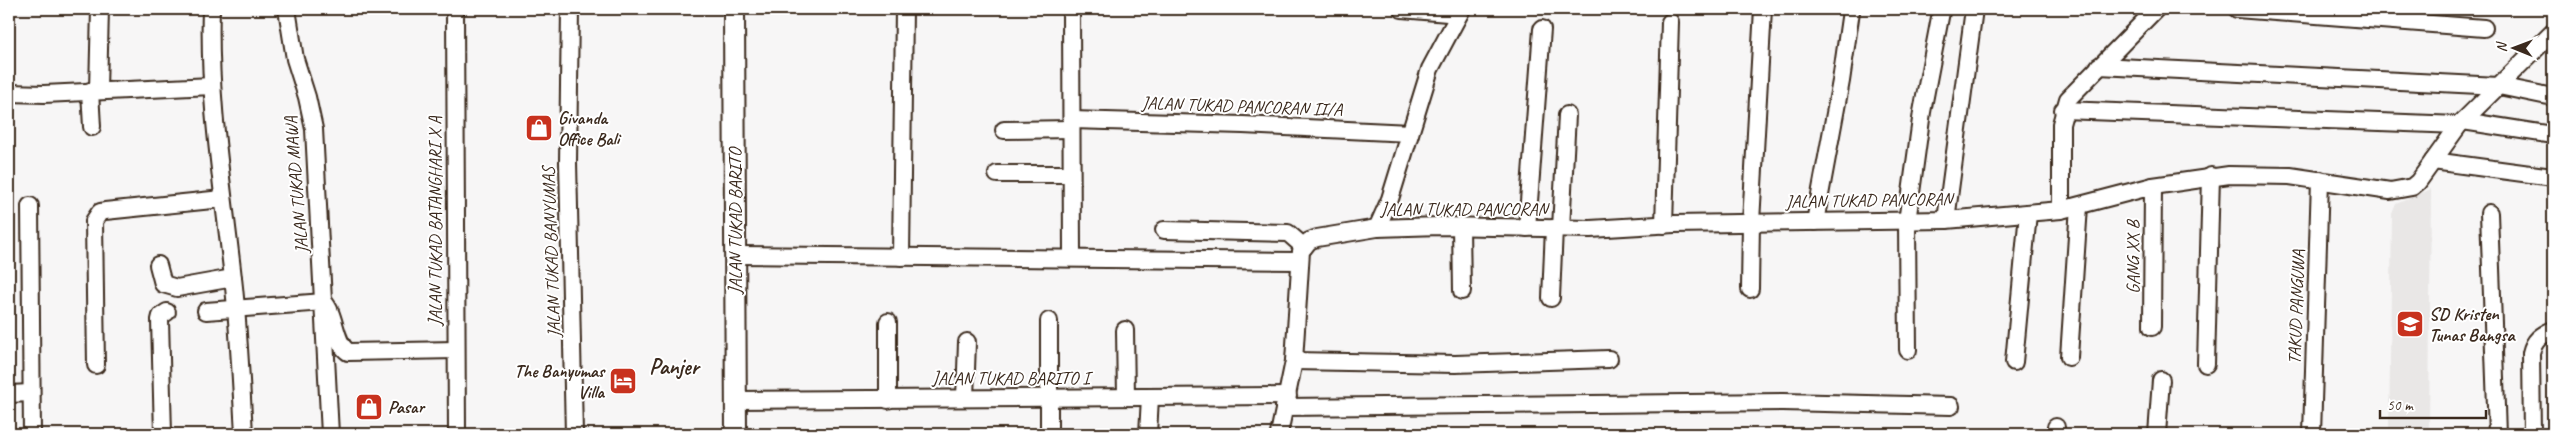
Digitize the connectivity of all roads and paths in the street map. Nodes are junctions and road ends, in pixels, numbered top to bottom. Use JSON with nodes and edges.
{"nodes":[{"id":1,"x":100,"y":9,"type":"edge"},
{"id":2,"x":212,"y":9,"type":"edge"},
{"id":3,"x":287,"y":9,"type":"edge"},
{"id":4,"x":455,"y":9,"type":"edge"},
{"id":5,"x":570,"y":9,"type":"edge"},
{"id":6,"x":734,"y":9,"type":"edge"},
{"id":7,"x":904,"y":9,"type":"edge"},
{"id":8,"x":1071,"y":9,"type":"edge"},
{"id":9,"x":1402,"y":9,"type":"edge"},
{"id":10,"x":1764,"y":9,"type":"edge"},
{"id":11,"x":1974,"y":9,"type":"edge"},
{"id":12,"x":2156,"y":9,"type":"edge"},
{"id":13,"x":2237,"y":9,"type":"edge"},
{"id":14,"x":1460,"y":11,"type":"edge"},
{"id":15,"x":1851,"y":11,"type":"dead end"},
{"id":16,"x":1941,"y":12,"type":"dead end"},
{"id":17,"x":1670,"y":22,"type":"dead end"},
{"id":18,"x":2484,"y":28,"type":"dead end"},
{"id":19,"x":1542,"y":29,"type":"dead end"},
{"id":20,"x":2552,"y":34,"type":"edge"},
{"id":21,"x":2099,"y":66,"type":"junction"},
{"id":22,"x":212,"y":86,"type":"junction"},
{"id":23,"x":2499,"y":86,"type":"junction"},
{"id":24,"x":94,"y":91,"type":"junction"},
{"id":25,"x":9,"y":92,"type":"edge"},
{"id":26,"x":2553,"y":97,"type":"edge"},
{"id":27,"x":2063,"y":110,"type":"junction"},
{"id":28,"x":1567,"y":115,"type":"dead end"},
{"id":29,"x":2461,"y":123,"type":"junction"},
{"id":30,"x":1072,"y":125,"type":"junction"},
{"id":31,"x":92,"y":127,"type":"dead end"},
{"id":32,"x":1004,"y":130,"type":"dead end"},
{"id":33,"x":1410,"y":133,"type":"junction"},
{"id":34,"x":2553,"y":135,"type":"edge"},
{"id":35,"x":2433,"y":161,"type":"junction"},
{"id":36,"x":997,"y":174,"type":"dead end"},
{"id":37,"x":1071,"y":174,"type":"junction"},
{"id":38,"x":2211,"y":176,"type":"junction"},
{"id":39,"x":2553,"y":177,"type":"edge"},
{"id":40,"x":2320,"y":180,"type":"junction"},
{"id":41,"x":2153,"y":186,"type":"junction"},
{"id":42,"x":222,"y":199,"type":"junction"},
{"id":43,"x":30,"y":206,"type":"dead end"},
{"id":44,"x":2079,"y":206,"type":"junction"},
{"id":45,"x":2061,"y":210,"type":"junction"},
{"id":46,"x":2028,"y":213,"type":"junction"},
{"id":47,"x":2489,"y":213,"type":"dead end"},
{"id":48,"x":1946,"y":220,"type":"junction"},
{"id":49,"x":1751,"y":222,"type":"junction"},
{"id":50,"x":1815,"y":222,"type":"junction"},
{"id":51,"x":1906,"y":222,"type":"junction"},
{"id":52,"x":1664,"y":224,"type":"junction"},
{"id":53,"x":1461,"y":226,"type":"junction"},
{"id":54,"x":1377,"y":228,"type":"junction"},
{"id":55,"x":1527,"y":228,"type":"junction"},
{"id":56,"x":1558,"y":228,"type":"junction"},
{"id":57,"x":1164,"y":230,"type":"dead end"},
{"id":58,"x":1301,"y":254,"type":"junction"},
{"id":59,"x":735,"y":255,"type":"junction"},
{"id":60,"x":901,"y":257,"type":"junction"},
{"id":61,"x":1072,"y":257,"type":"junction"},
{"id":62,"x":158,"y":265,"type":"dead end"},
{"id":63,"x":234,"y":278,"type":"junction"},
{"id":64,"x":1750,"y":289,"type":"dead end"},
{"id":65,"x":1462,"y":292,"type":"dead end"},
{"id":66,"x":1551,"y":298,"type":"dead end"},
{"id":67,"x":324,"y":302,"type":"junction"},
{"id":68,"x":236,"y":308,"type":"junction"},
{"id":69,"x":206,"y":311,"type":"dead end"},
{"id":70,"x":167,"y":312,"type":"dead end"},
{"id":71,"x":1049,"y":321,"type":"dead end"},
{"id":72,"x":888,"y":322,"type":"dead end"},
{"id":73,"x":2152,"y":327,"type":"dead end"},
{"id":74,"x":1125,"y":330,"type":"dead end"},
{"id":75,"x":2553,"y":330,"type":"edge"},
{"id":76,"x":967,"y":342,"type":"dead end"},
{"id":77,"x":456,"y":350,"type":"junction"},
{"id":78,"x":1908,"y":350,"type":"dead end"},
{"id":79,"x":2068,"y":357,"type":"dead end"},
{"id":80,"x":1609,"y":359,"type":"dead end"},
{"id":81,"x":1294,"y":361,"type":"junction"},
{"id":82,"x":2014,"y":362,"type":"dead end"},
{"id":83,"x":2206,"y":364,"type":"dead end"},
{"id":84,"x":96,"y":365,"type":"dead end"},
{"id":85,"x":2161,"y":380,"type":"dead end"},
{"id":86,"x":31,"y":393,"type":"junction"},
{"id":87,"x":9,"y":394,"type":"edge"},
{"id":88,"x":1126,"y":397,"type":"junction"},
{"id":89,"x":1150,"y":397,"type":"junction"},
{"id":90,"x":965,"y":398,"type":"junction"},
{"id":91,"x":1049,"y":398,"type":"junction"},
{"id":92,"x":736,"y":400,"type":"junction"},
{"id":93,"x":888,"y":400,"type":"junction"},
{"id":94,"x":1286,"y":402,"type":"junction"},
{"id":95,"x":1951,"y":406,"type":"dead end"},
{"id":96,"x":32,"y":434,"type":"edge"},
{"id":97,"x":163,"y":434,"type":"edge"},
{"id":98,"x":244,"y":434,"type":"edge"},
{"id":99,"x":330,"y":434,"type":"edge"},
{"id":100,"x":457,"y":434,"type":"edge"},
{"id":101,"x":574,"y":434,"type":"edge"},
{"id":102,"x":736,"y":434,"type":"edge"},
{"id":103,"x":1049,"y":434,"type":"edge"},
{"id":104,"x":1148,"y":434,"type":"edge"},
{"id":105,"x":1278,"y":434,"type":"edge"},
{"id":106,"x":2157,"y":434,"type":"edge"},
{"id":107,"x":2312,"y":434,"type":"edge"},
{"id":108,"x":2498,"y":434,"type":"edge"},
{"id":109,"x":2532,"y":434,"type":"edge"}],
"edges":[{"from":1,"to":24,"type":"street"},
{"from":2,"to":22,"type":"street"},
{"from":3,"to":67,"type":"street","name":"JALAN TUKAD MAWA"},
{"from":4,"to":77,"type":"street","name":"JALAN TUKAD BATANGHARI X A"},
{"from":5,"to":101,"type":"street","name":"JALAN TUKAD BANYUMAS"},
{"from":6,"to":59,"type":"street","name":"JALAN TUKAD BARITO"},
{"from":7,"to":60,"type":"street"},
{"from":8,"to":30,"type":"street"},
{"from":9,"to":14,"type":"street"},
{"from":10,"to":49,"type":"street"},
{"from":11,"to":48,"type":"street"},
{"from":12,"to":21,"type":"street"},
{"from":13,"to":18,"type":"street"},
{"from":14,"to":33,"type":"street"},
{"from":15,"to":50,"type":"street"},
{"from":16,"to":51,"type":"street"},
{"from":17,"to":52,"type":"street"},
{"from":19,"to":55,"type":"street"},
{"from":20,"to":23,"type":"street","name":"JALAN TUKAD PANCORAN"},
{"from":21,"to":23,"type":"street"},
{"from":21,"to":27,"type":"street"},
{"from":22,"to":24,"type":"street"},
{"from":22,"to":42,"type":"street"},
{"from":23,"to":26,"type":"street"},
{"from":23,"to":29,"type":"street","name":"JALAN TUKAD PANCORAN"},
{"from":24,"to":25,"type":"street"},
{"from":24,"to":31,"type":"street"},
{"from":27,"to":29,"type":"street"},
{"from":27,"to":45,"type":"street"},
{"from":28,"to":56,"type":"street"},
{"from":29,"to":34,"type":"street"},
{"from":29,"to":35,"type":"street","name":"JALAN TUKAD PANCORAN"},
{"from":30,"to":32,"type":"street","name":"JALAN TUKAD PANCORAN II/A"},
{"from":30,"to":33,"type":"street","name":"JALAN TUKAD PANCORAN II/A"},
{"from":30,"to":37,"type":"street"},
{"from":33,"to":54,"type":"street"},
{"from":35,"to":39,"type":"street"},
{"from":35,"to":40,"type":"street","name":"JALAN TUKAD PANCORAN"},
{"from":36,"to":37,"type":"street"},
{"from":37,"to":61,"type":"street"},
{"from":38,"to":40,"type":"street","name":"JALAN TUKAD PANCORAN"},
{"from":38,"to":41,"type":"street","name":"JALAN TUKAD PANCORAN"},
{"from":38,"to":83,"type":"street"},
{"from":40,"to":107,"type":"street","name":"TAKUD PANGUWA"},
{"from":41,"to":44,"type":"street","name":"JALAN TUKAD PANCORAN"},
{"from":41,"to":73,"type":"street","name":"GANG XX B"},
{"from":42,"to":63,"type":"street"},
{"from":42,"to":84,"type":"street"},
{"from":43,"to":86,"type":"street"},
{"from":44,"to":45,"type":"street","name":"JALAN TUKAD PANCORAN"},
{"from":44,"to":79,"type":"street"},
{"from":45,"to":46,"type":"street","name":"JALAN TUKAD PANCORAN"},
{"from":46,"to":48,"type":"street","name":"JALAN TUKAD PANCORAN"},
{"from":46,"to":82,"type":"street"},
{"from":47,"to":108,"type":"street"},
{"from":48,"to":51,"type":"street","name":"JALAN TUKAD PANCORAN"},
{"from":49,"to":50,"type":"street","name":"JALAN TUKAD PANCORAN"},
{"from":49,"to":52,"type":"street","name":"JALAN TUKAD PANCORAN"},
{"from":49,"to":64,"type":"street"},
{"from":50,"to":51,"type":"street","name":"JALAN TUKAD PANCORAN"},
{"from":51,"to":78,"type":"street"},
{"from":52,"to":56,"type":"street","name":"JALAN TUKAD PANCORAN"},
{"from":53,"to":54,"type":"street","name":"JALAN TUKAD PANCORAN"},
{"from":53,"to":55,"type":"street","name":"JALAN TUKAD PANCORAN"},
{"from":53,"to":65,"type":"street"},
{"from":54,"to":58,"type":"street","name":"JALAN TUKAD PANCORAN"},
{"from":55,"to":56,"type":"street","name":"JALAN TUKAD PANCORAN"},
{"from":56,"to":66,"type":"street"},
{"from":57,"to":58,"type":"street"},
{"from":58,"to":61,"type":"street"},
{"from":58,"to":81,"type":"street"},
{"from":59,"to":60,"type":"street"},
{"from":59,"to":92,"type":"street","name":"JALAN TUKAD BARITO"},
{"from":60,"to":61,"type":"street"},
{"from":62,"to":63,"type":"street"},
{"from":63,"to":68,"type":"street"},
{"from":67,"to":68,"type":"street"},
{"from":67,"to":77,"type":"street"},
{"from":67,"to":99,"type":"street","name":"JALAN TUKAD MAWA"},
{"from":68,"to":69,"type":"street"},
{"from":68,"to":98,"type":"street"},
{"from":70,"to":97,"type":"street"},
{"from":71,"to":91,"type":"street"},
{"from":72,"to":93,"type":"street"},
{"from":74,"to":88,"type":"street"},
{"from":75,"to":109,"type":"street"},
{"from":76,"to":90,"type":"street"},
{"from":77,"to":100,"type":"street","name":"JALAN TUKAD BATANGHARI X A"},
{"from":80,"to":81,"type":"street"},
{"from":81,"to":94,"type":"street"},
{"from":85,"to":106,"type":"street"},
{"from":86,"to":87,"type":"street"},
{"from":86,"to":96,"type":"street"},
{"from":88,"to":89,"type":"street","name":"JALAN TUKAD BARITO I"},
{"from":88,"to":91,"type":"street","name":"JALAN TUKAD BARITO I"},
{"from":89,"to":94,"type":"street","name":"JALAN TUKAD BARITO I"},
{"from":89,"to":104,"type":"street"},
{"from":90,"to":91,"type":"street","name":"JALAN TUKAD BARITO I"},
{"from":90,"to":93,"type":"street","name":"JALAN TUKAD BARITO I"},
{"from":91,"to":103,"type":"street"},
{"from":92,"to":93,"type":"street","name":"JALAN TUKAD BARITO I"},
{"from":92,"to":102,"type":"street","name":"JALAN TUKAD BARITO"},
{"from":94,"to":95,"type":"street","name":"JALAN TUKAD BARITO I"},
{"from":94,"to":105,"type":"street"}]}
